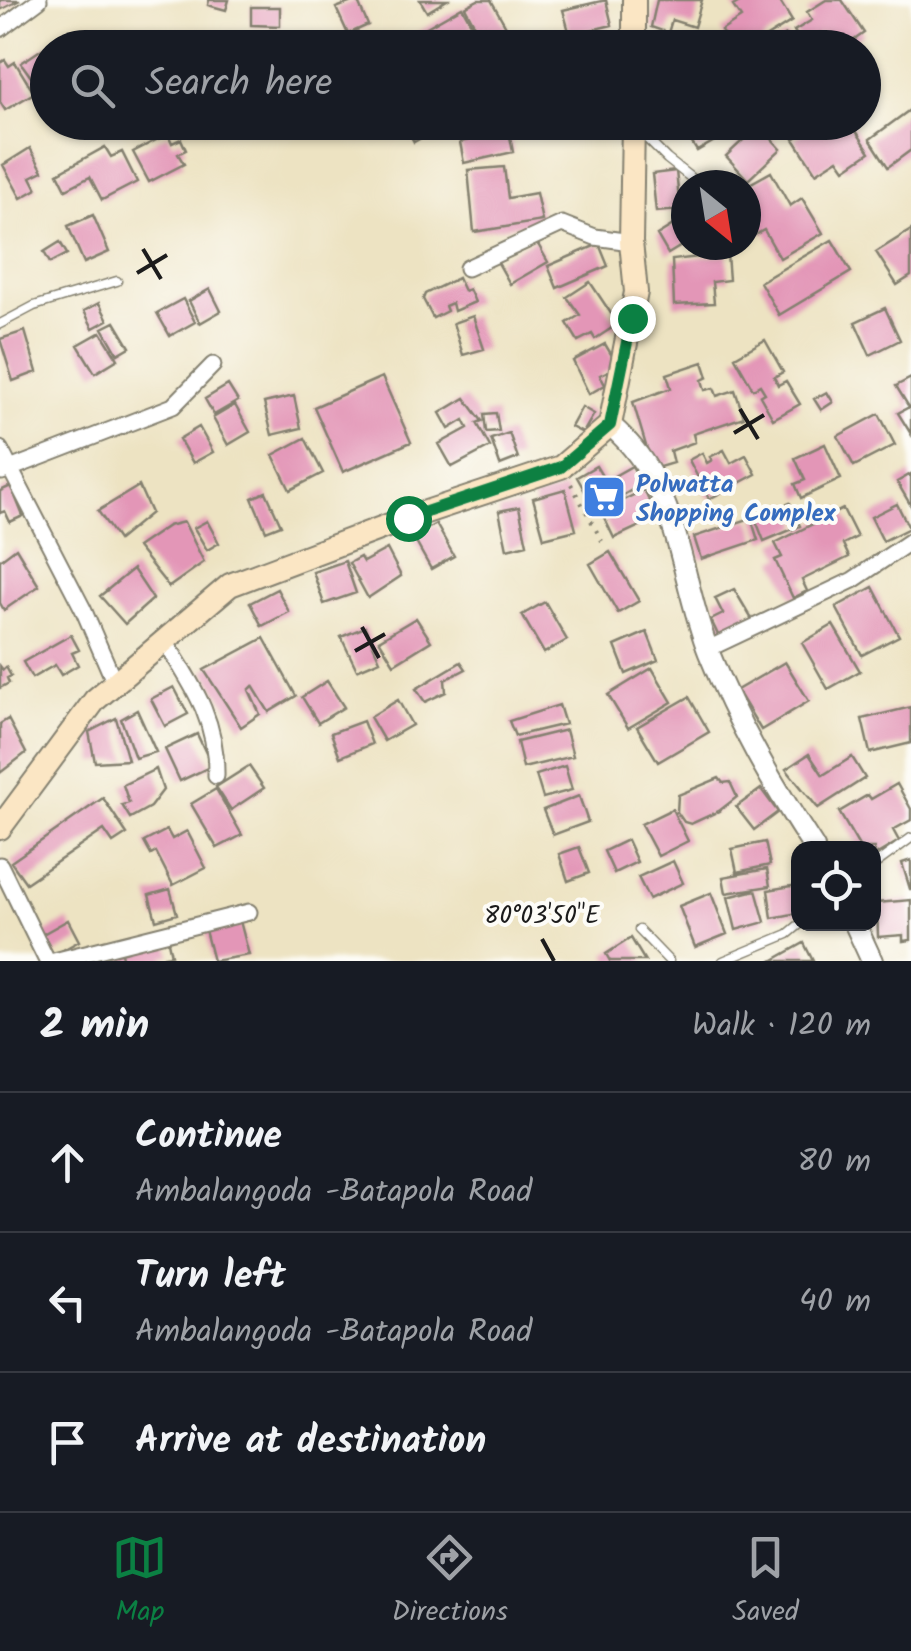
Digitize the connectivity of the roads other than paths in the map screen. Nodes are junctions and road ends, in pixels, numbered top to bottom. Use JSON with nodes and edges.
{"nodes":[{"id":1,"x":39,"y":0,"type":"edge"},
{"id":2,"x":634,"y":0,"type":"edge"},
{"id":3,"x":0,"y":29,"type":"edge"},
{"id":4,"x":634,"y":30,"type":"edge"},
{"id":5,"x":633,"y":140,"type":"edge"},
{"id":6,"x":649,"y":140,"type":"edge"},
{"id":7,"x":681,"y":170,"type":"edge"},
{"id":8,"x":631,"y":242,"type":"junction"},
{"id":9,"x":467,"y":268,"type":"dead end"},
{"id":10,"x":117,"y":281,"type":"dead end"},
{"id":11,"x":0,"y":324,"type":"edge"},
{"id":12,"x":213,"y":365,"type":"dead end"},
{"id":13,"x":610,"y":425,"type":"junction"},
{"id":14,"x":0,"y":449,"type":"edge"},
{"id":15,"x":5,"y":471,"type":"edge"},
{"id":16,"x":911,"y":541,"type":"edge"},
{"id":17,"x":164,"y":640,"type":"junction"},
{"id":18,"x":708,"y":650,"type":"junction"},
{"id":19,"x":114,"y":682,"type":"junction"},
{"id":20,"x":216,"y":776,"type":"dead end"},
{"id":21,"x":0,"y":828,"type":"edge"},
{"id":22,"x":911,"y":838,"type":"edge"},
{"id":23,"x":810,"y":841,"type":"edge"},
{"id":24,"x":881,"y":860,"type":"edge"},
{"id":25,"x":0,"y":864,"type":"edge"},
{"id":26,"x":250,"y":912,"type":"dead end"},
{"id":27,"x":640,"y":930,"type":"dead end"},
{"id":28,"x":792,"y":931,"type":"edge"},
{"id":29,"x":858,"y":931,"type":"edge"},
{"id":30,"x":51,"y":961,"type":"edge"},
{"id":31,"x":669,"y":961,"type":"edge"},
{"id":32,"x":723,"y":961,"type":"edge"},
{"id":33,"x":872,"y":961,"type":"edge"}],
"edges":[{"from":1,"to":3,"type":"street"},
{"from":2,"to":4,"type":"main road"},
{"from":5,"to":8,"type":"main road"},
{"from":6,"to":7,"type":"lane"},
{"from":8,"to":9,"type":"street"},
{"from":8,"to":13,"type":"main road"},
{"from":10,"to":11,"type":"lane"},
{"from":12,"to":15,"type":"street"},
{"from":13,"to":17,"type":"main road"},
{"from":13,"to":18,"type":"street"},
{"from":14,"to":15,"type":"street"},
{"from":15,"to":19,"type":"street"},
{"from":16,"to":18,"type":"street"},
{"from":17,"to":19,"type":"main road"},
{"from":17,"to":20,"type":"street"},
{"from":18,"to":23,"type":"street"},
{"from":19,"to":21,"type":"main road"},
{"from":22,"to":24,"type":"lane"},
{"from":25,"to":30,"type":"street"},
{"from":26,"to":30,"type":"street"},
{"from":27,"to":31,"type":"lane"},
{"from":28,"to":32,"type":"lane"},
{"from":29,"to":33,"type":"street"}]}
